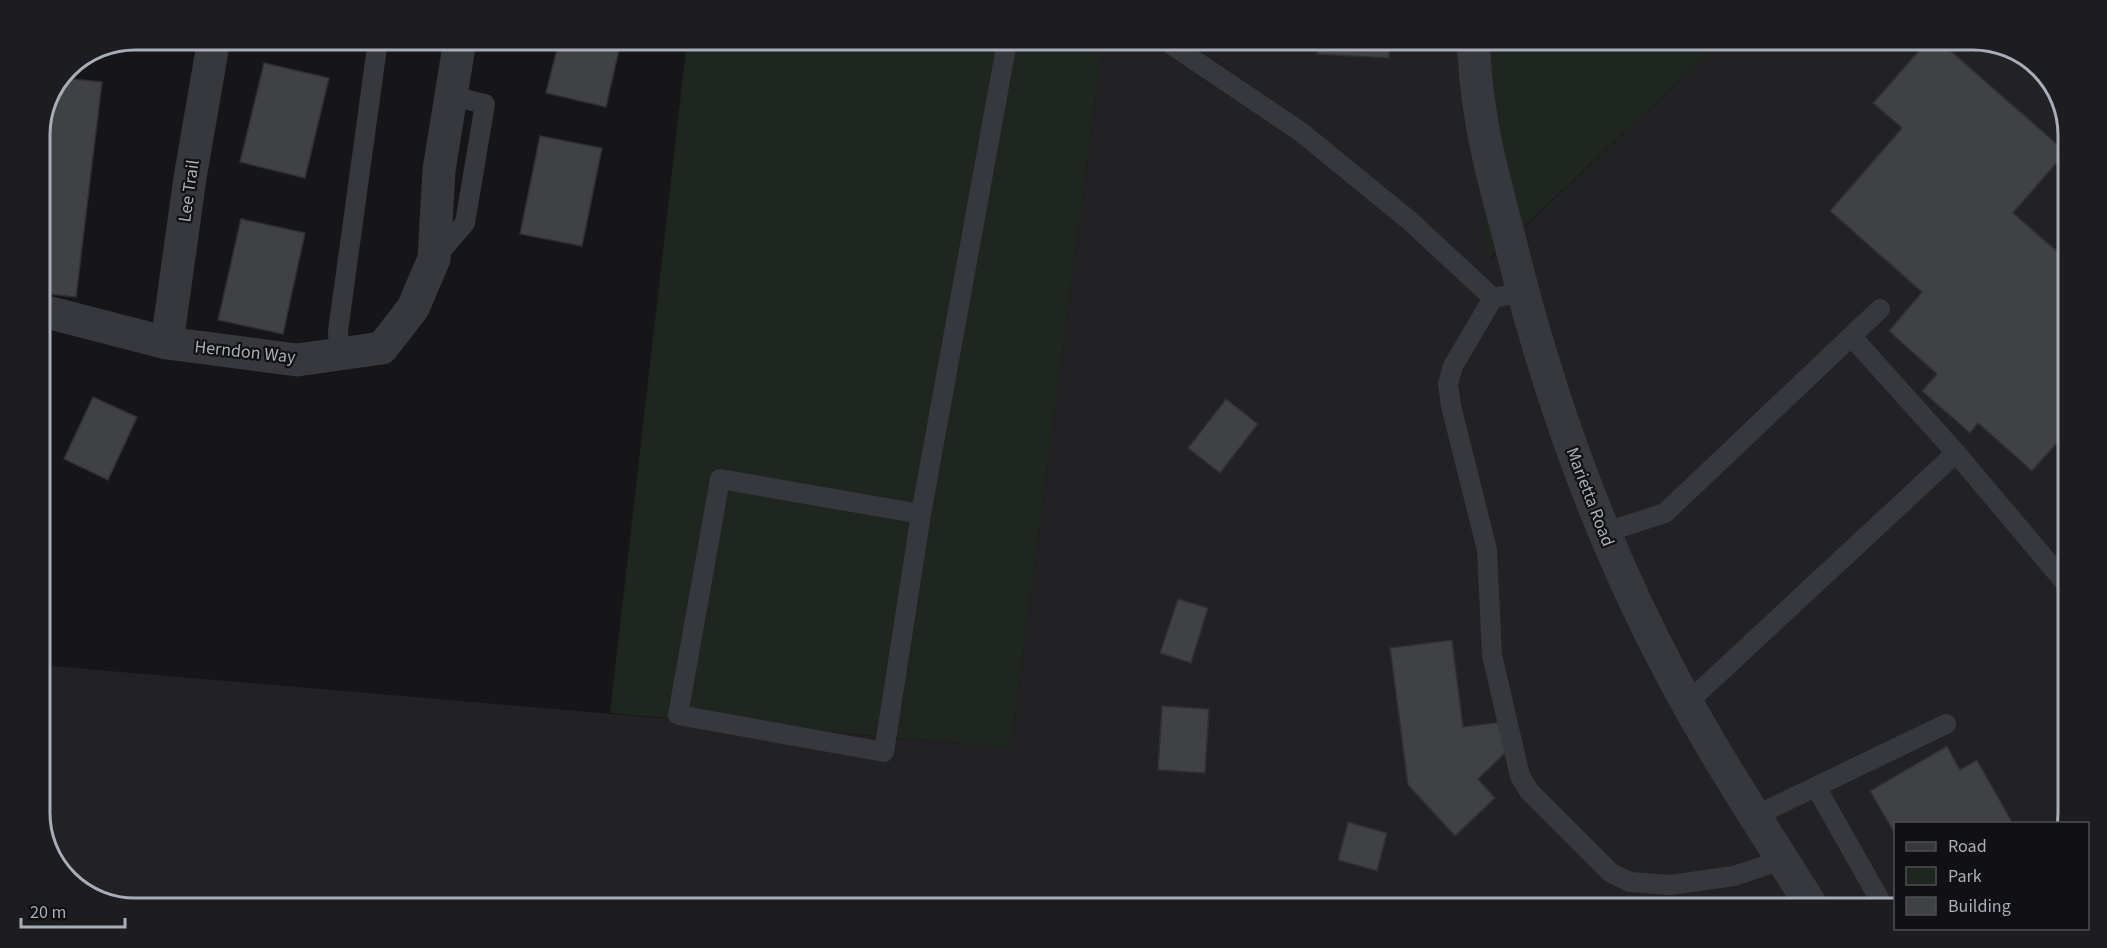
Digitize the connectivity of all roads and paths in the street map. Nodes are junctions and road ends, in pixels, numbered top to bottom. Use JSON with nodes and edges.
{"nodes":[{"id":1,"x":212,"y":50,"type":"edge"},
{"id":2,"x":377,"y":50,"type":"edge"},
{"id":3,"x":458,"y":50,"type":"edge"},
{"id":4,"x":1006,"y":50,"type":"edge"},
{"id":5,"x":1179,"y":50,"type":"edge"},
{"id":6,"x":1474,"y":50,"type":"edge"},
{"id":7,"x":1508,"y":295,"type":"junction"},
{"id":8,"x":1880,"y":309,"type":"dead end"},
{"id":9,"x":50,"y":313,"type":"edge"},
{"id":10,"x":1852,"y":337,"type":"junction"},
{"id":11,"x":167,"y":343,"type":"junction"},
{"id":12,"x":339,"y":354,"type":"junction"},
{"id":13,"x":1956,"y":453,"type":"junction"},
{"id":14,"x":921,"y":514,"type":"junction"},
{"id":15,"x":1604,"y":533,"type":"junction"},
{"id":16,"x":2058,"y":574,"type":"edge"},
{"id":17,"x":1687,"y":703,"type":"junction"},
{"id":18,"x":1946,"y":724,"type":"dead end"},
{"id":19,"x":1816,"y":787,"type":"junction"},
{"id":20,"x":1755,"y":816,"type":"junction"},
{"id":21,"x":1782,"y":860,"type":"junction"},
{"id":22,"x":1807,"y":898,"type":"edge"},
{"id":23,"x":1879,"y":898,"type":"edge"}],
"edges":[{"from":1,"to":11,"type":"street","name":"Lee Trail"},
{"from":2,"to":12,"type":"lane"},
{"from":3,"to":12,"type":"street","name":"Herndon Way"},
{"from":4,"to":14,"type":"lane"},
{"from":5,"to":7,"type":"lane"},
{"from":6,"to":7,"type":"street","name":"Marietta Road"},
{"from":7,"to":15,"type":"street","name":"Marietta Road"},
{"from":7,"to":21,"type":"lane"},
{"from":8,"to":10,"type":"lane"},
{"from":9,"to":11,"type":"street","name":"Herndon Way"},
{"from":10,"to":13,"type":"lane"},
{"from":10,"to":15,"type":"lane"},
{"from":11,"to":12,"type":"street","name":"Herndon Way"},
{"from":13,"to":16,"type":"lane"},
{"from":13,"to":17,"type":"lane"},
{"from":14,"to":14,"type":"lane"},
{"from":15,"to":17,"type":"street","name":"Marietta Road"},
{"from":17,"to":20,"type":"street","name":"Marietta Road"},
{"from":18,"to":19,"type":"lane"},
{"from":19,"to":20,"type":"lane"},
{"from":19,"to":23,"type":"lane"},
{"from":20,"to":21,"type":"street","name":"Marietta Road"},
{"from":21,"to":22,"type":"street","name":"Marietta Road"}]}
